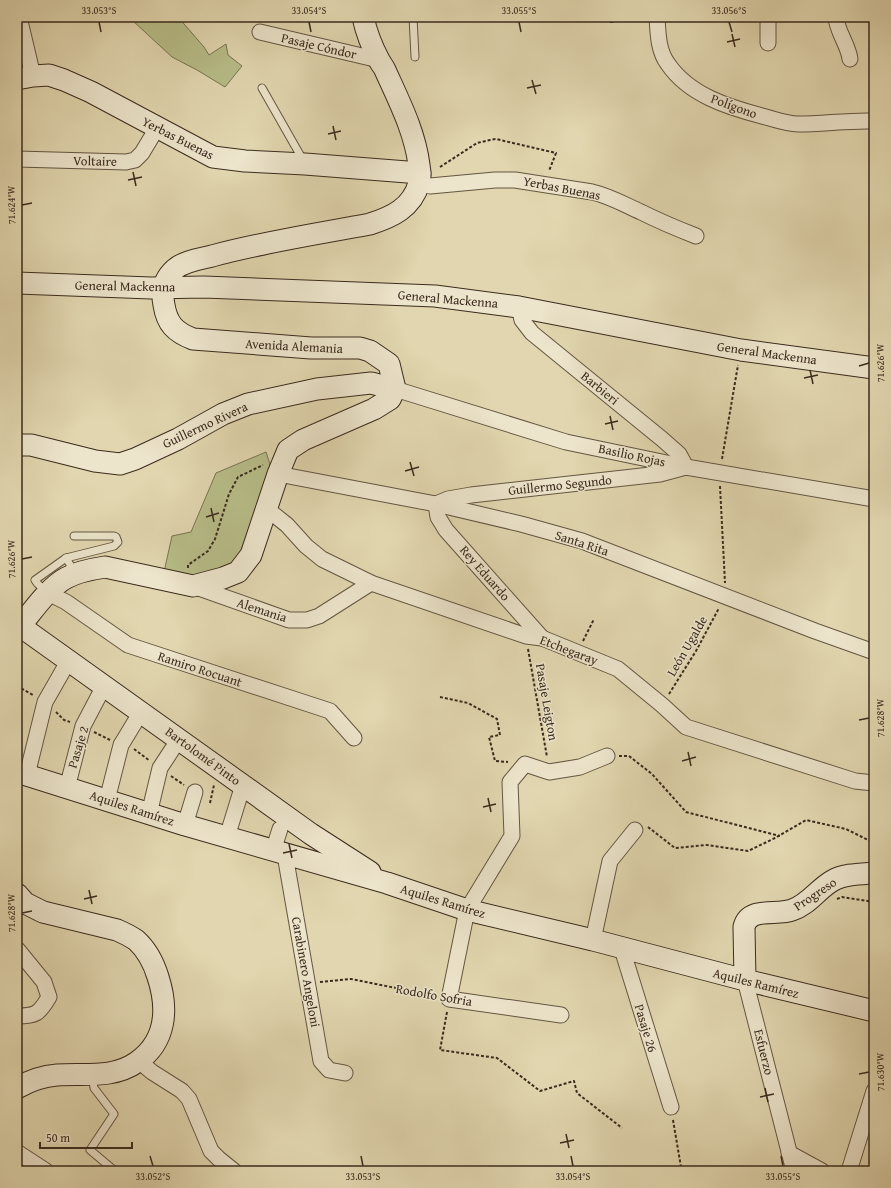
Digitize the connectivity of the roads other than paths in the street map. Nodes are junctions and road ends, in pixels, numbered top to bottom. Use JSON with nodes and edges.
{"nodes":[{"id":1,"x":19,"y":17,"type":"edge"},
{"id":2,"x":363,"y":17,"type":"edge"},
{"id":3,"x":413,"y":17,"type":"edge"},
{"id":4,"x":658,"y":17,"type":"edge"},
{"id":5,"x":768,"y":17,"type":"edge"},
{"id":6,"x":836,"y":17,"type":"edge"},
{"id":7,"x":260,"y":32,"type":"dead end"},
{"id":8,"x":768,"y":43,"type":"dead end"},
{"id":9,"x":415,"y":57,"type":"dead end"},
{"id":10,"x":850,"y":59,"type":"dead end"},
{"id":11,"x":379,"y":60,"type":"junction"},
{"id":12,"x":25,"y":77,"type":"edge"},
{"id":13,"x":262,"y":88,"type":"dead end"},
{"id":14,"x":874,"y":121,"type":"edge"},
{"id":15,"x":157,"y":128,"type":"junction"},
{"id":16,"x":17,"y":159,"type":"edge"},
{"id":17,"x":305,"y":164,"type":"junction"},
{"id":18,"x":420,"y":179,"type":"junction"},
{"id":19,"x":696,"y":236,"type":"dead end"},
{"id":20,"x":17,"y":283,"type":"edge"},
{"id":21,"x":163,"y":288,"type":"junction"},
{"id":22,"x":519,"y":307,"type":"junction"},
{"id":23,"x":874,"y":368,"type":"edge"},
{"id":24,"x":395,"y":389,"type":"junction"},
{"id":25,"x":17,"y":445,"type":"edge"},
{"id":26,"x":686,"y":467,"type":"junction"},
{"id":27,"x":271,"y":469,"type":"junction"},
{"id":28,"x":874,"y":499,"type":"edge"},
{"id":29,"x":436,"y":504,"type":"junction"},
{"id":30,"x":267,"y":509,"type":"junction"},
{"id":31,"x":74,"y":536,"type":"dead end"},
{"id":32,"x":71,"y":566,"type":"junction"},
{"id":33,"x":371,"y":583,"type":"junction"},
{"id":34,"x":193,"y":586,"type":"junction"},
{"id":35,"x":48,"y":593,"type":"junction"},
{"id":36,"x":18,"y":628,"type":"edge"},
{"id":37,"x":542,"y":638,"type":"junction"},
{"id":38,"x":874,"y":652,"type":"edge"},
{"id":39,"x":69,"y":660,"type":"junction"},
{"id":40,"x":104,"y":686,"type":"junction"},
{"id":41,"x":141,"y":712,"type":"junction"},
{"id":42,"x":354,"y":738,"type":"dead end"},
{"id":43,"x":179,"y":739,"type":"junction"},
{"id":44,"x":607,"y":756,"type":"road end"},
{"id":45,"x":22,"y":773,"type":"edge"},
{"id":46,"x":874,"y":783,"type":"edge"},
{"id":47,"x":243,"y":785,"type":"junction"},
{"id":48,"x":67,"y":788,"type":"junction"},
{"id":49,"x":195,"y":792,"type":"road end"},
{"id":50,"x":107,"y":800,"type":"junction"},
{"id":51,"x":149,"y":814,"type":"junction"},
{"id":52,"x":185,"y":825,"type":"junction"},
{"id":53,"x":280,"y":829,"type":"dead end"},
{"id":54,"x":635,"y":830,"type":"road end"},
{"id":55,"x":227,"y":838,"type":"junction"},
{"id":56,"x":280,"y":853,"type":"junction"},
{"id":57,"x":874,"y":873,"type":"edge"},
{"id":58,"x":387,"y":883,"type":"junction"},
{"id":59,"x":17,"y":894,"type":"edge"},
{"id":60,"x":467,"y":910,"type":"junction"},
{"id":61,"x":593,"y":940,"type":"junction"},
{"id":62,"x":17,"y":949,"type":"edge"},
{"id":63,"x":622,"y":949,"type":"junction"},
{"id":64,"x":745,"y":980,"type":"junction"},
{"id":65,"x":874,"y":1011,"type":"edge"},
{"id":66,"x":561,"y":1015,"type":"dead end"},
{"id":67,"x":17,"y":1016,"type":"edge"},
{"id":68,"x":139,"y":1061,"type":"junction"},
{"id":69,"x":345,"y":1073,"type":"dead end"},
{"id":70,"x":92,"y":1075,"type":"junction"},
{"id":71,"x":17,"y":1088,"type":"edge"},
{"id":72,"x":874,"y":1091,"type":"edge"},
{"id":73,"x":671,"y":1107,"type":"road end"},
{"id":74,"x":17,"y":1152,"type":"edge"},
{"id":75,"x":789,"y":1153,"type":"junction"},
{"id":76,"x":46,"y":1171,"type":"edge"},
{"id":77,"x":115,"y":1171,"type":"edge"},
{"id":78,"x":234,"y":1171,"type":"edge"},
{"id":79,"x":794,"y":1171,"type":"edge"},
{"id":80,"x":822,"y":1171,"type":"edge"},
{"id":81,"x":849,"y":1171,"type":"edge"}],
"edges":[{"from":1,"to":12,"type":"street"},
{"from":2,"to":11,"type":"street"},
{"from":3,"to":9,"type":"lane"},
{"from":4,"to":14,"type":"street","name":"Polígono"},
{"from":5,"to":8,"type":"street"},
{"from":6,"to":10,"type":"street"},
{"from":7,"to":11,"type":"street","name":"Pasaje Cóndor"},
{"from":11,"to":18,"type":"street"},
{"from":12,"to":15,"type":"street","name":"Yerbas Buenas"},
{"from":13,"to":17,"type":"lane"},
{"from":15,"to":16,"type":"street","name":"Voltaire"},
{"from":15,"to":17,"type":"street","name":"Yerbas Buenas"},
{"from":17,"to":18,"type":"street","name":"Yerbas Buenas"},
{"from":18,"to":19,"type":"street","name":"Yerbas Buenas"},
{"from":18,"to":21,"type":"street"},
{"from":20,"to":21,"type":"street","name":"General Mackenna"},
{"from":21,"to":22,"type":"street","name":"General Mackenna"},
{"from":21,"to":24,"type":"street","name":"Avenida Alemania"},
{"from":22,"to":23,"type":"street","name":"General Mackenna"},
{"from":22,"to":26,"type":"street","name":"Barbieri"},
{"from":24,"to":25,"type":"street","name":"Guillermo Rivera"},
{"from":24,"to":26,"type":"street","name":"Basilio Rojas"},
{"from":24,"to":27,"type":"street"},
{"from":26,"to":28,"type":"street","name":"Basilio Rojas"},
{"from":26,"to":29,"type":"street","name":"Guillermo Segundo"},
{"from":27,"to":29,"type":"street","name":"Santa Rita"},
{"from":27,"to":30,"type":"street"},
{"from":29,"to":37,"type":"street","name":"Rey Eduardo"},
{"from":29,"to":38,"type":"street","name":"Santa Rita"},
{"from":30,"to":33,"type":"street","name":"Etchegaray"},
{"from":30,"to":34,"type":"street"},
{"from":31,"to":32,"type":"lane"},
{"from":32,"to":34,"type":"street"},
{"from":32,"to":35,"type":"street"},
{"from":33,"to":34,"type":"street","name":"Alemania"},
{"from":33,"to":37,"type":"street","name":"Etchegaray"},
{"from":35,"to":36,"type":"street"},
{"from":35,"to":42,"type":"street","name":"Ramiro Rocuant"},
{"from":36,"to":39,"type":"street","name":"Bartolomé Pinto"},
{"from":37,"to":46,"type":"street","name":"Etchegaray"},
{"from":39,"to":40,"type":"street","name":"Bartolomé Pinto"},
{"from":39,"to":45,"type":"street"},
{"from":40,"to":41,"type":"street","name":"Bartolomé Pinto"},
{"from":40,"to":48,"type":"street","name":"Pasaje 2"},
{"from":41,"to":43,"type":"street","name":"Bartolomé Pinto"},
{"from":41,"to":50,"type":"street"},
{"from":43,"to":47,"type":"street","name":"Bartolomé Pinto"},
{"from":43,"to":51,"type":"street"},
{"from":44,"to":60,"type":"street"},
{"from":45,"to":48,"type":"street","name":"Aquiles Ramírez"},
{"from":47,"to":55,"type":"street"},
{"from":47,"to":58,"type":"street","name":"Bartolomé Pinto"},
{"from":48,"to":50,"type":"street","name":"Aquiles Ramírez"},
{"from":49,"to":52,"type":"street"},
{"from":50,"to":51,"type":"street","name":"Aquiles Ramírez"},
{"from":51,"to":52,"type":"street","name":"Aquiles Ramírez"},
{"from":52,"to":55,"type":"street","name":"Aquiles Ramírez"},
{"from":53,"to":56,"type":"street"},
{"from":54,"to":61,"type":"street"},
{"from":55,"to":56,"type":"street","name":"Aquiles Ramírez"},
{"from":56,"to":58,"type":"street","name":"Aquiles Ramírez"},
{"from":56,"to":69,"type":"street","name":"Carabinero Angeloni"},
{"from":57,"to":64,"type":"street","name":"Progreso"},
{"from":58,"to":60,"type":"street","name":"Aquiles Ramírez"},
{"from":59,"to":68,"type":"street"},
{"from":60,"to":61,"type":"street","name":"Aquiles Ramírez"},
{"from":60,"to":66,"type":"street","name":"Rodolfo Sofria"},
{"from":61,"to":63,"type":"street","name":"Aquiles Ramírez"},
{"from":62,"to":67,"type":"street"},
{"from":63,"to":64,"type":"street","name":"Aquiles Ramírez"},
{"from":63,"to":73,"type":"street","name":"Pasaje 26"},
{"from":64,"to":65,"type":"street","name":"Aquiles Ramírez"},
{"from":64,"to":75,"type":"street","name":"Esfuerzo"},
{"from":68,"to":70,"type":"street"},
{"from":68,"to":78,"type":"street"},
{"from":70,"to":71,"type":"street"},
{"from":70,"to":77,"type":"lane"},
{"from":72,"to":81,"type":"street"},
{"from":74,"to":76,"type":"street"},
{"from":75,"to":79,"type":"street","name":"Esfuerzo"},
{"from":75,"to":80,"type":"street"}]}
